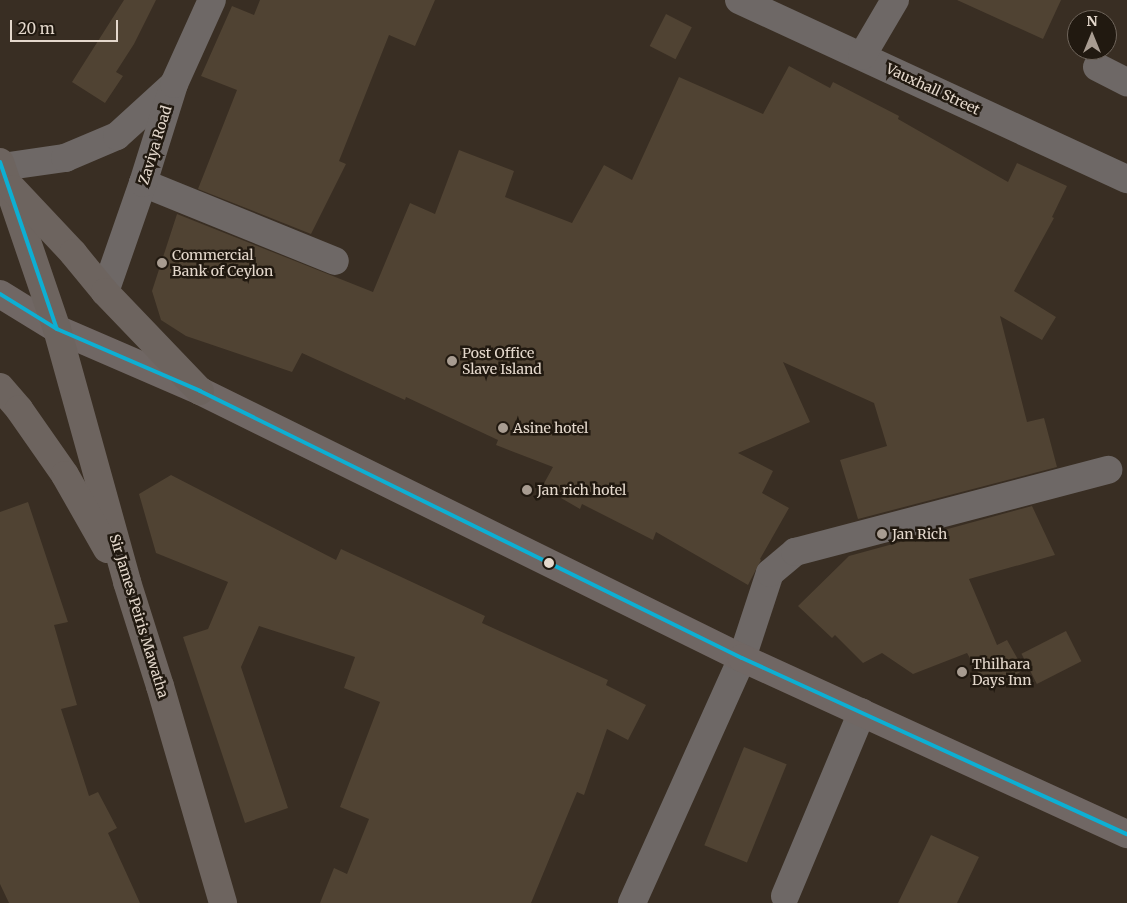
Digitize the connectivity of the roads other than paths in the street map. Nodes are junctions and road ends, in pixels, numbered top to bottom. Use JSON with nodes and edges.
{"nodes":[{"id":1,"x":212,"y":0,"type":"edge"},
{"id":2,"x":739,"y":0,"type":"edge"},
{"id":3,"x":895,"y":0,"type":"edge"},
{"id":4,"x":862,"y":56,"type":"junction"},
{"id":5,"x":1097,"y":67,"type":"dead end"},
{"id":6,"x":1127,"y":82,"type":"edge"},
{"id":7,"x":174,"y":84,"type":"junction"},
{"id":8,"x":3,"y":171,"type":"edge"},
{"id":9,"x":1127,"y":179,"type":"edge"},
{"id":10,"x":143,"y":183,"type":"junction"},
{"id":11,"x":335,"y":261,"type":"dead end"},
{"id":12,"x":105,"y":292,"type":"junction"},
{"id":13,"x":0,"y":294,"type":"edge"},
{"id":14,"x":57,"y":328,"type":"junction"},
{"id":15,"x":0,"y":386,"type":"edge"},
{"id":16,"x":200,"y":391,"type":"junction"},
{"id":17,"x":10,"y":407,"type":"edge"},
{"id":18,"x":1108,"y":470,"type":"dead end"},
{"id":19,"x":127,"y":582,"type":"junction"},
{"id":20,"x":742,"y":658,"type":"junction"},
{"id":21,"x":862,"y":712,"type":"junction"},
{"id":22,"x":1127,"y":834,"type":"edge"},
{"id":23,"x":785,"y":896,"type":"dead end"},
{"id":24,"x":223,"y":903,"type":"edge"},
{"id":25,"x":632,"y":903,"type":"edge"}],
"edges":[{"from":1,"to":7,"type":"street","name":"Zaviya Road"},
{"from":2,"to":4,"type":"street","name":"Vauxhall Street"},
{"from":3,"to":4,"type":"street"},
{"from":4,"to":9,"type":"street","name":"Vauxhall Street"},
{"from":5,"to":6,"type":"street"},
{"from":7,"to":8,"type":"street"},
{"from":7,"to":10,"type":"street","name":"Zaviya Road"},
{"from":8,"to":12,"type":"highway"},
{"from":8,"to":14,"type":"highway","name":"Sir James Peiris Mawatha"},
{"from":10,"to":11,"type":"street"},
{"from":10,"to":12,"type":"street","name":"Zaviya Road"},
{"from":12,"to":16,"type":"highway"},
{"from":13,"to":14,"type":"main road"},
{"from":14,"to":16,"type":"main road"},
{"from":14,"to":19,"type":"highway","name":"Sir James Peiris Mawatha"},
{"from":15,"to":17,"type":"highway"},
{"from":16,"to":20,"type":"main road"},
{"from":17,"to":19,"type":"highway"},
{"from":18,"to":20,"type":"street"},
{"from":19,"to":24,"type":"highway","name":"Sir James Peiris Mawatha"},
{"from":20,"to":21,"type":"main road"},
{"from":20,"to":25,"type":"street"},
{"from":21,"to":22,"type":"main road"},
{"from":21,"to":23,"type":"street"}]}
